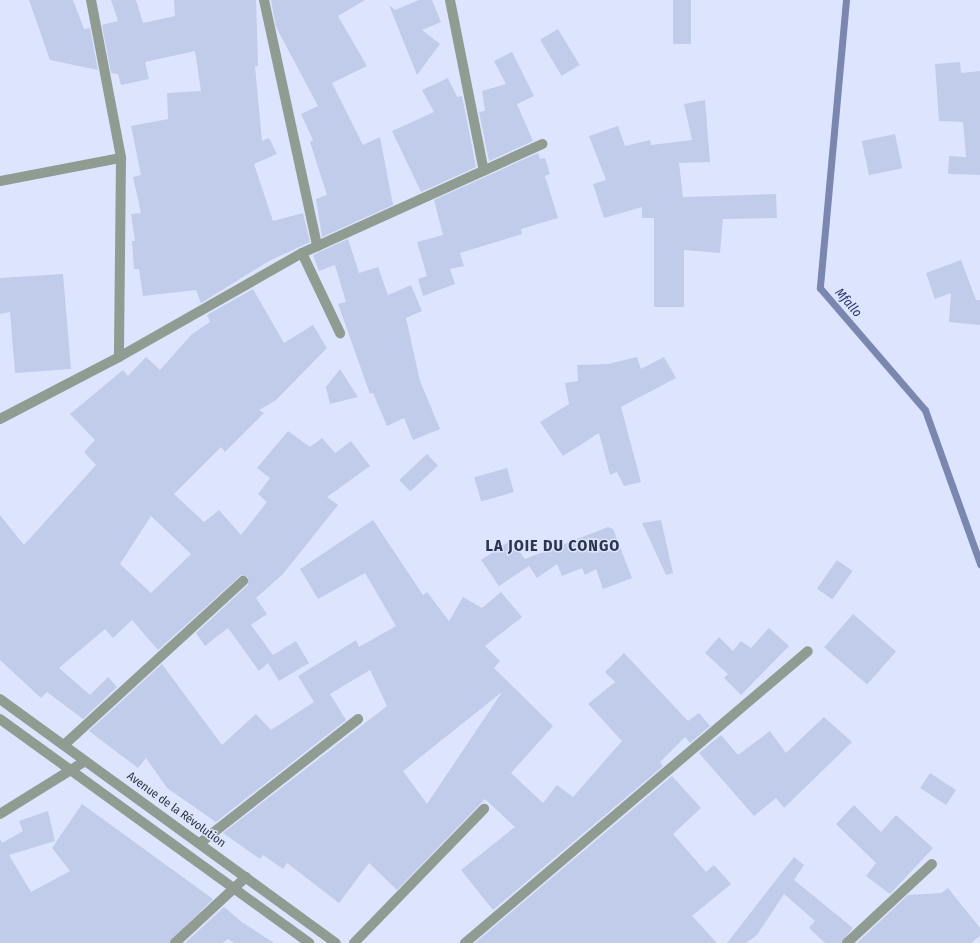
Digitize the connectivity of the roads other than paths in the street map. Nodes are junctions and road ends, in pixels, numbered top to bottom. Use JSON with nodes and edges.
{"nodes":[{"id":1,"x":92,"y":0,"type":"edge"},
{"id":2,"x":264,"y":0,"type":"edge"},
{"id":3,"x":450,"y":0,"type":"edge"},
{"id":4,"x":542,"y":144,"type":"dead end"},
{"id":5,"x":121,"y":158,"type":"junction"},
{"id":6,"x":484,"y":171,"type":"junction"},
{"id":7,"x":0,"y":181,"type":"edge"},
{"id":8,"x":317,"y":246,"type":"junction"},
{"id":9,"x":302,"y":253,"type":"junction"},
{"id":10,"x":340,"y":333,"type":"dead end"},
{"id":11,"x":119,"y":357,"type":"junction"},
{"id":12,"x":0,"y":419,"type":"edge"},
{"id":13,"x":243,"y":581,"type":"dead end"},
{"id":14,"x":808,"y":651,"type":"dead end"},
{"id":15,"x":0,"y":698,"type":"edge"},
{"id":16,"x":0,"y":719,"type":"edge"},
{"id":17,"x":358,"y":719,"type":"dead end"},
{"id":18,"x":64,"y":745,"type":"junction"},
{"id":19,"x":85,"y":760,"type":"junction"},
{"id":20,"x":73,"y":771,"type":"junction"},
{"id":21,"x":484,"y":809,"type":"dead end"},
{"id":22,"x":0,"y":814,"type":"edge"},
{"id":23,"x":200,"y":843,"type":"junction"},
{"id":24,"x":932,"y":864,"type":"dead end"},
{"id":25,"x":246,"y":877,"type":"junction"},
{"id":26,"x":237,"y":889,"type":"junction"},
{"id":27,"x":175,"y":943,"type":"edge"},
{"id":28,"x":310,"y":943,"type":"edge"},
{"id":29,"x":336,"y":943,"type":"edge"},
{"id":30,"x":354,"y":943,"type":"edge"},
{"id":31,"x":465,"y":943,"type":"edge"},
{"id":32,"x":846,"y":943,"type":"edge"}],
"edges":[{"from":1,"to":5,"type":"street"},
{"from":2,"to":8,"type":"street"},
{"from":3,"to":6,"type":"street"},
{"from":4,"to":6,"type":"street"},
{"from":5,"to":7,"type":"street"},
{"from":5,"to":11,"type":"street"},
{"from":6,"to":8,"type":"street"},
{"from":8,"to":9,"type":"street"},
{"from":9,"to":10,"type":"street"},
{"from":9,"to":11,"type":"street"},
{"from":11,"to":12,"type":"street"},
{"from":13,"to":18,"type":"street"},
{"from":14,"to":31,"type":"street"},
{"from":15,"to":18,"type":"street","name":"Avenue de la Révolution"},
{"from":16,"to":20,"type":"street"},
{"from":17,"to":23,"type":"street"},
{"from":18,"to":19,"type":"street","name":"Avenue de la Révolution"},
{"from":19,"to":20,"type":"street"},
{"from":19,"to":23,"type":"street","name":"Avenue de la Révolution"},
{"from":20,"to":22,"type":"street"},
{"from":20,"to":26,"type":"street"},
{"from":21,"to":30,"type":"street"},
{"from":23,"to":25,"type":"street","name":"Avenue de la Révolution"},
{"from":24,"to":32,"type":"street"},
{"from":25,"to":26,"type":"street"},
{"from":25,"to":29,"type":"street","name":"Avenue de la Révolution"},
{"from":26,"to":27,"type":"street"},
{"from":26,"to":28,"type":"street"}]}
